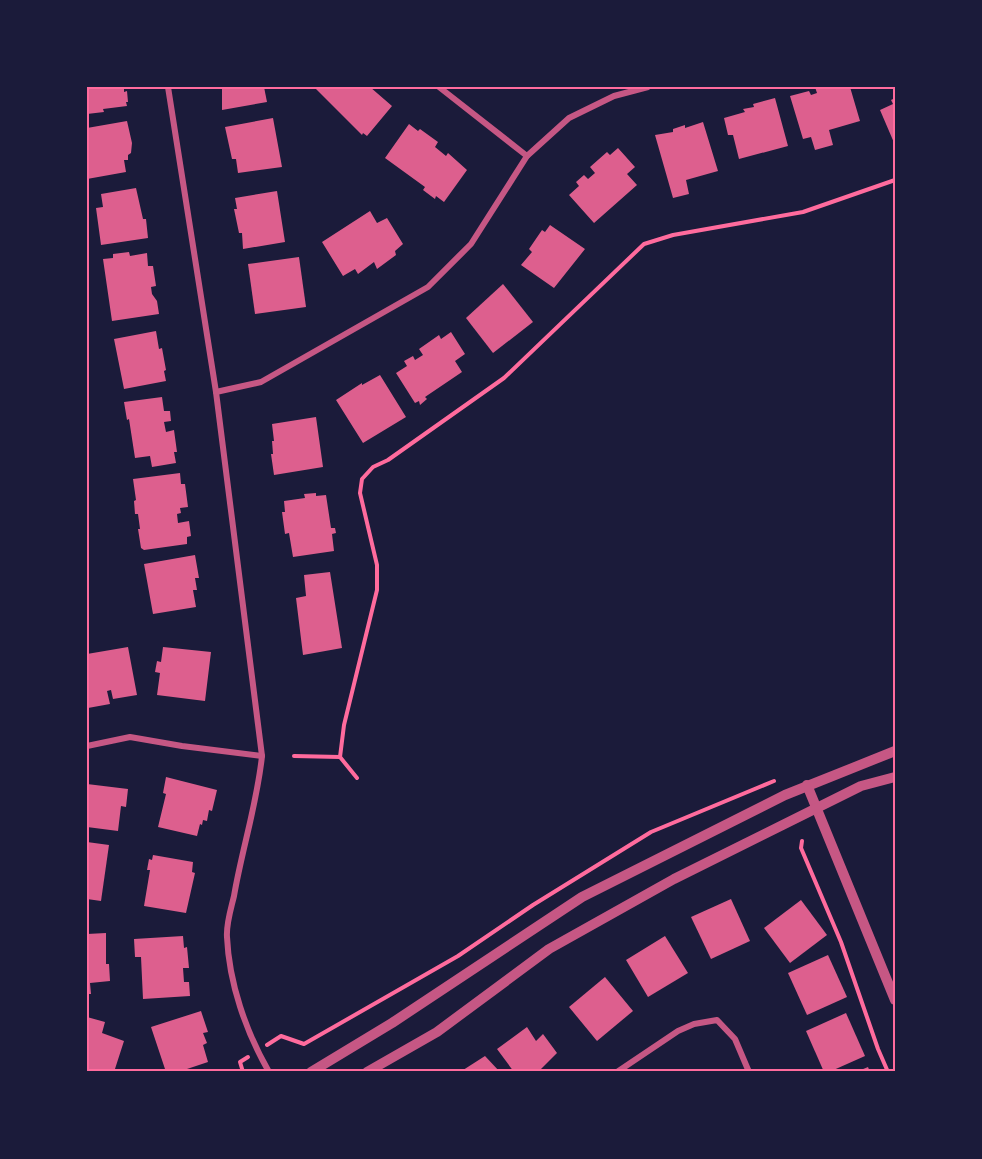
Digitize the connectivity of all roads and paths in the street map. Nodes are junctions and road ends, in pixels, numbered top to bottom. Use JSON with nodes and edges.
{"nodes":[{"id":1,"x":168,"y":87,"type":"edge"},
{"id":2,"x":439,"y":87,"type":"edge"},
{"id":3,"x":648,"y":87,"type":"edge"},
{"id":4,"x":527,"y":156,"type":"junction"},
{"id":5,"x":895,"y":180,"type":"edge"},
{"id":6,"x":216,"y":392,"type":"junction"},
{"id":7,"x":87,"y":746,"type":"edge"},
{"id":8,"x":895,"y":751,"type":"edge"},
{"id":9,"x":262,"y":756,"type":"junction"},
{"id":10,"x":294,"y":756,"type":"dead end"},
{"id":11,"x":340,"y":758,"type":"junction"},
{"id":12,"x":895,"y":777,"type":"edge"},
{"id":13,"x":357,"y":778,"type":"dead end"},
{"id":14,"x":807,"y":785,"type":"junction"},
{"id":15,"x":817,"y":808,"type":"junction"},
{"id":16,"x":802,"y":841,"type":"dead end"},
{"id":17,"x":895,"y":1000,"type":"edge"},
{"id":18,"x":269,"y":1072,"type":"edge"},
{"id":19,"x":310,"y":1072,"type":"edge"},
{"id":20,"x":367,"y":1072,"type":"edge"},
{"id":21,"x":617,"y":1072,"type":"edge"},
{"id":22,"x":750,"y":1072,"type":"edge"},
{"id":23,"x":888,"y":1072,"type":"edge"}],
"edges":[{"from":1,"to":6,"type":"street"},
{"from":2,"to":4,"type":"street"},
{"from":3,"to":4,"type":"street"},
{"from":4,"to":6,"type":"street"},
{"from":5,"to":11,"type":"path"},
{"from":6,"to":9,"type":"street"},
{"from":7,"to":9,"type":"street"},
{"from":8,"to":14,"type":"street"},
{"from":9,"to":18,"type":"street"},
{"from":10,"to":11,"type":"path"},
{"from":11,"to":13,"type":"path"},
{"from":12,"to":15,"type":"street"},
{"from":14,"to":15,"type":"street"},
{"from":14,"to":19,"type":"street"},
{"from":15,"to":17,"type":"street"},
{"from":15,"to":20,"type":"street"},
{"from":16,"to":23,"type":"path"},
{"from":21,"to":22,"type":"street"}]}
